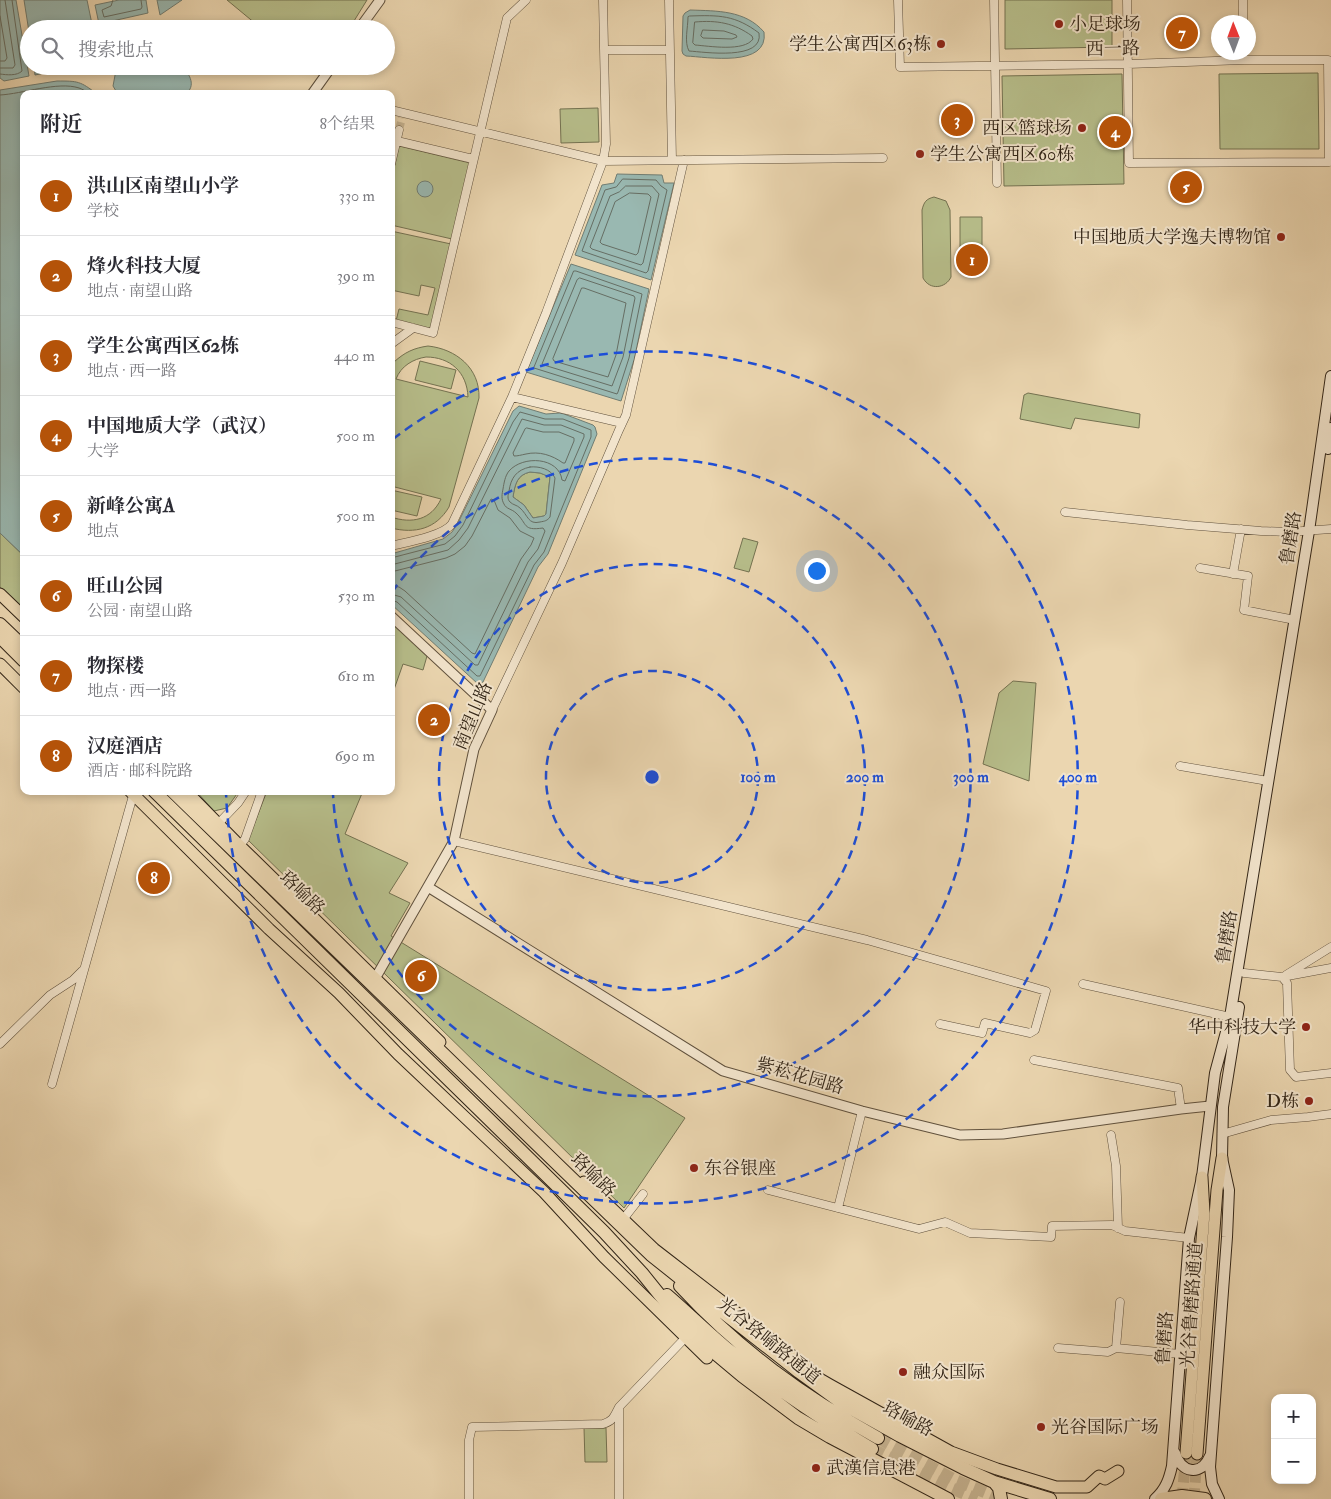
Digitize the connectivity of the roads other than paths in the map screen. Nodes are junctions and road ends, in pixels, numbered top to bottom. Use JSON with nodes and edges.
{"nodes":[{"id":1,"x":380,"y":0,"type":"edge"},
{"id":2,"x":526,"y":0,"type":"edge"},
{"id":3,"x":602,"y":0,"type":"edge"},
{"id":4,"x":669,"y":0,"type":"edge"},
{"id":5,"x":898,"y":0,"type":"edge"},
{"id":6,"x":994,"y":0,"type":"edge"},
{"id":7,"x":1127,"y":0,"type":"edge"},
{"id":8,"x":1243,"y":0,"type":"edge"},
{"id":9,"x":1244,"y":15,"type":"edge"},
{"id":10,"x":366,"y":20,"type":"edge"},
{"id":11,"x":604,"y":50,"type":"junction"},
{"id":12,"x":670,"y":50,"type":"junction"},
{"id":13,"x":1256,"y":57,"type":"edge"},
{"id":14,"x":1211,"y":58,"type":"edge"},
{"id":15,"x":1128,"y":64,"type":"junction"},
{"id":16,"x":996,"y":66,"type":"junction"},
{"id":17,"x":326,"y":75,"type":"edge"},
{"id":18,"x":315,"y":90,"type":"edge"},
{"id":19,"x":1330,"y":108,"type":"edge"},
{"id":20,"x":395,"y":112,"type":"edge"},
{"id":21,"x":399,"y":130,"type":"tunnel mouth"},
{"id":22,"x":480,"y":131,"type":"junction"},
{"id":23,"x":397,"y":141,"type":"junction"},
{"id":24,"x":395,"y":149,"type":"edge"},
{"id":25,"x":883,"y":158,"type":"dead end"},
{"id":26,"x":474,"y":159,"type":"junction"},
{"id":27,"x":672,"y":160,"type":"junction"},
{"id":28,"x":684,"y":160,"type":"junction"},
{"id":29,"x":604,"y":161,"type":"junction"},
{"id":30,"x":997,"y":183,"type":"dead end"},
{"id":31,"x":395,"y":323,"type":"edge"},
{"id":32,"x":413,"y":328,"type":"junction"},
{"id":33,"x":395,"y":341,"type":"edge"},
{"id":34,"x":1331,"y":376,"type":"edge"},
{"id":35,"x":512,"y":397,"type":"junction"},
{"id":36,"x":620,"y":426,"type":"junction"},
{"id":37,"x":1331,"y":428,"type":"edge"},
{"id":38,"x":1065,"y":512,"type":"dead end"},
{"id":39,"x":1241,"y":529,"type":"junction"},
{"id":40,"x":1331,"y":529,"type":"edge"},
{"id":41,"x":1312,"y":530,"type":"junction"},
{"id":42,"x":395,"y":545,"type":"edge"},
{"id":43,"x":1200,"y":568,"type":"dead end"},
{"id":44,"x":1233,"y":574,"type":"junction"},
{"id":45,"x":0,"y":594,"type":"edge"},
{"id":46,"x":20,"y":613,"type":"edge"},
{"id":47,"x":395,"y":620,"type":"edge"},
{"id":48,"x":1295,"y":620,"type":"junction"},
{"id":49,"x":0,"y":624,"type":"edge"},
{"id":50,"x":0,"y":637,"type":"edge"},
{"id":51,"x":20,"y":643,"type":"edge"},
{"id":52,"x":20,"y":657,"type":"edge"},
{"id":53,"x":0,"y":664,"type":"edge"},
{"id":54,"x":20,"y":684,"type":"edge"},
{"id":55,"x":492,"y":710,"type":"junction"},
{"id":56,"x":1180,"y":766,"type":"dead end"},
{"id":57,"x":1268,"y":782,"type":"junction"},
{"id":58,"x":131,"y":795,"type":"edge"},
{"id":59,"x":135,"y":795,"type":"edge"},
{"id":60,"x":158,"y":795,"type":"edge"},
{"id":61,"x":177,"y":795,"type":"edge"},
{"id":62,"x":189,"y":795,"type":"edge"},
{"id":63,"x":243,"y":795,"type":"edge"},
{"id":64,"x":261,"y":795,"type":"edge"},
{"id":65,"x":215,"y":826,"type":"junction"},
{"id":66,"x":202,"y":839,"type":"junction"},
{"id":67,"x":454,"y":841,"type":"junction"},
{"id":68,"x":237,"y":849,"type":"junction"},
{"id":69,"x":190,"y":851,"type":"junction"},
{"id":70,"x":226,"y":862,"type":"junction"},
{"id":71,"x":215,"y":875,"type":"junction"},
{"id":72,"x":428,"y":887,"type":"junction"},
{"id":73,"x":1331,"y":946,"type":"edge"},
{"id":74,"x":1331,"y":968,"type":"edge"},
{"id":75,"x":83,"y":970,"type":"junction"},
{"id":76,"x":1244,"y":973,"type":"junction"},
{"id":77,"x":1282,"y":977,"type":"junction"},
{"id":78,"x":373,"y":981,"type":"junction"},
{"id":79,"x":1083,"y":984,"type":"dead end"},
{"id":80,"x":1230,"y":1017,"type":"junction"},
{"id":81,"x":940,"y":1024,"type":"dead end"},
{"id":82,"x":0,"y":1044,"type":"edge"},
{"id":83,"x":1034,"y":1060,"type":"dead end"},
{"id":84,"x":1331,"y":1073,"type":"edge"},
{"id":85,"x":52,"y":1084,"type":"dead end"},
{"id":86,"x":1210,"y":1106,"type":"junction"},
{"id":87,"x":1181,"y":1109,"type":"junction"},
{"id":88,"x":862,"y":1112,"type":"junction"},
{"id":89,"x":1331,"y":1114,"type":"edge"},
{"id":90,"x":1222,"y":1134,"type":"junction"},
{"id":91,"x":1111,"y":1135,"type":"dead end"},
{"id":92,"x":1222,"y":1158,"type":"junction"},
{"id":93,"x":1202,"y":1177,"type":"junction"},
{"id":94,"x":768,"y":1190,"type":"dead end"},
{"id":95,"x":643,"y":1194,"type":"dead end"},
{"id":96,"x":838,"y":1208,"type":"junction"},
{"id":97,"x":621,"y":1221,"type":"junction"},
{"id":98,"x":1118,"y":1228,"type":"junction"},
{"id":99,"x":1189,"y":1238,"type":"junction"},
{"id":100,"x":651,"y":1255,"type":"junction"},
{"id":101,"x":642,"y":1273,"type":"junction"},
{"id":102,"x":1120,"y":1302,"type":"dead end"},
{"id":103,"x":688,"y":1335,"type":"junction"},
{"id":104,"x":1058,"y":1348,"type":"dead end"},
{"id":105,"x":1116,"y":1348,"type":"junction"},
{"id":106,"x":1180,"y":1354,"type":"junction"},
{"id":107,"x":707,"y":1358,"type":"dead end"},
{"id":108,"x":619,"y":1408,"type":"junction"},
{"id":109,"x":1186,"y":1452,"type":"junction"},
{"id":110,"x":1210,"y":1456,"type":"junction"},
{"id":111,"x":1118,"y":1471,"type":"dead end"},
{"id":112,"x":994,"y":1482,"type":"junction"},
{"id":113,"x":469,"y":1499,"type":"edge"},
{"id":114,"x":619,"y":1499,"type":"edge"},
{"id":115,"x":948,"y":1499,"type":"edge"},
{"id":116,"x":1001,"y":1499,"type":"edge"},
{"id":117,"x":1050,"y":1499,"type":"edge"},
{"id":118,"x":1155,"y":1499,"type":"edge"},
{"id":119,"x":1161,"y":1499,"type":"edge"},
{"id":120,"x":1205,"y":1499,"type":"edge"},
{"id":121,"x":1219,"y":1499,"type":"edge"}],
"edges":[{"from":1,"to":10,"type":"street"},
{"from":2,"to":22,"type":"street"},
{"from":3,"to":11,"type":"street"},
{"from":4,"to":12,"type":"street"},
{"from":5,"to":16,"type":"street","name":"西一路"},
{"from":6,"to":16,"type":"street"},
{"from":7,"to":15,"type":"street"},
{"from":8,"to":9,"type":"street"},
{"from":11,"to":12,"type":"street"},
{"from":11,"to":29,"type":"street"},
{"from":12,"to":27,"type":"street"},
{"from":13,"to":19,"type":"street","name":"西一路"},
{"from":14,"to":15,"type":"street","name":"西一路"},
{"from":15,"to":16,"type":"street","name":"西一路"},
{"from":15,"to":19,"type":"street"},
{"from":16,"to":30,"type":"street"},
{"from":17,"to":18,"type":"street"},
{"from":20,"to":22,"type":"street"},
{"from":21,"to":23,"type":"street"},
{"from":22,"to":26,"type":"street"},
{"from":22,"to":29,"type":"street"},
{"from":23,"to":24,"type":"street"},
{"from":23,"to":26,"type":"street"},
{"from":25,"to":28,"type":"street"},
{"from":26,"to":32,"type":"street"},
{"from":27,"to":28,"type":"street"},
{"from":27,"to":29,"type":"street"},
{"from":28,"to":36,"type":"street","name":"南望山路"},
{"from":29,"to":35,"type":"street"},
{"from":31,"to":32,"type":"street"},
{"from":32,"to":33,"type":"street"},
{"from":34,"to":41,"type":"main road","name":"鲁磨路"},
{"from":35,"to":36,"type":"street"},
{"from":35,"to":42,"type":"street"},
{"from":36,"to":55,"type":"street","name":"南望山路"},
{"from":37,"to":41,"type":"main road","name":"鲁磨路"},
{"from":38,"to":39,"type":"street"},
{"from":39,"to":41,"type":"street"},
{"from":39,"to":44,"type":"street"},
{"from":40,"to":41,"type":"street"},
{"from":41,"to":48,"type":"main road","name":"鲁磨路"},
{"from":41,"to":76,"type":"main road","name":"鲁磨路"},
{"from":43,"to":44,"type":"street"},
{"from":44,"to":48,"type":"street"},
{"from":45,"to":46,"type":"main road"},
{"from":47,"to":55,"type":"street"},
{"from":48,"to":57,"type":"main road","name":"鲁磨路"},
{"from":49,"to":51,"type":"highway"},
{"from":50,"to":52,"type":"highway"},
{"from":53,"to":54,"type":"main road"},
{"from":55,"to":67,"type":"street","name":"南望山路"},
{"from":56,"to":57,"type":"street"},
{"from":57,"to":80,"type":"main road","name":"鲁磨路"},
{"from":58,"to":75,"type":"street"},
{"from":59,"to":69,"type":"main road"},
{"from":60,"to":66,"type":"highway","name":"珞喻路"},
{"from":61,"to":65,"type":"highway","name":"珞喻路"},
{"from":62,"to":65,"type":"main road"},
{"from":63,"to":65,"type":"street"},
{"from":64,"to":68,"type":"street"},
{"from":65,"to":66,"type":"street"},
{"from":65,"to":68,"type":"highway","name":"珞喻路"},
{"from":66,"to":69,"type":"street"},
{"from":66,"to":70,"type":"highway","name":"珞喻路"},
{"from":67,"to":72,"type":"street","name":"南望山路"},
{"from":67,"to":81,"type":"street"},
{"from":68,"to":70,"type":"street"},
{"from":68,"to":78,"type":"highway","name":"珞喻路"},
{"from":69,"to":71,"type":"main road"},
{"from":70,"to":71,"type":"street"},
{"from":70,"to":101,"type":"highway","name":"珞喻路"},
{"from":71,"to":103,"type":"main road"},
{"from":72,"to":78,"type":"street","name":"南望山路"},
{"from":72,"to":88,"type":"street","name":"紫菘花园路"},
{"from":73,"to":77,"type":"street"},
{"from":74,"to":77,"type":"street"},
{"from":75,"to":82,"type":"street"},
{"from":75,"to":85,"type":"street"},
{"from":76,"to":77,"type":"street"},
{"from":76,"to":90,"type":"main road","name":"鲁磨路"},
{"from":77,"to":84,"type":"street"},
{"from":78,"to":97,"type":"highway","name":"珞喻路"},
{"from":79,"to":80,"type":"street"},
{"from":80,"to":86,"type":"main road","name":"鲁磨路"},
{"from":83,"to":87,"type":"street"},
{"from":86,"to":87,"type":"street","name":"紫菘花园路"},
{"from":86,"to":93,"type":"main road","name":"鲁磨路"},
{"from":87,"to":88,"type":"street","name":"紫菘花园路"},
{"from":88,"to":96,"type":"street"},
{"from":89,"to":90,"type":"street"},
{"from":90,"to":92,"type":"main road","name":"鲁磨路"},
{"from":91,"to":98,"type":"street"},
{"from":92,"to":109,"type":"main road","name":"光谷鲁磨路通道"},
{"from":92,"to":110,"type":"main road","name":"鲁磨路"},
{"from":93,"to":99,"type":"main road","name":"鲁磨路"},
{"from":93,"to":109,"type":"main road","name":"光谷鲁磨路通道"},
{"from":94,"to":96,"type":"street"},
{"from":95,"to":97,"type":"street"},
{"from":96,"to":98,"type":"street"},
{"from":97,"to":100,"type":"highway","name":"珞喻路"},
{"from":97,"to":111,"type":"main road"},
{"from":98,"to":99,"type":"street"},
{"from":99,"to":106,"type":"main road","name":"鲁磨路"},
{"from":100,"to":101,"type":"highway","name":"光谷珞喻路通道"},
{"from":100,"to":112,"type":"highway","name":"珞喻路"},
{"from":101,"to":103,"type":"highway","name":"珞喻路"},
{"from":102,"to":105,"type":"street"},
{"from":103,"to":107,"type":"main road"},
{"from":103,"to":108,"type":"street"},
{"from":103,"to":115,"type":"highway","name":"珞喻路"},
{"from":104,"to":105,"type":"street"},
{"from":105,"to":106,"type":"street"},
{"from":106,"to":109,"type":"main road","name":"鲁磨路"},
{"from":108,"to":113,"type":"street"},
{"from":108,"to":114,"type":"street"},
{"from":109,"to":110,"type":"main road"},
{"from":109,"to":118,"type":"main road","name":"鲁磨路"},
{"from":110,"to":121,"type":"main road","name":"鲁磨路"},
{"from":112,"to":116,"type":"highway"},
{"from":112,"to":117,"type":"highway","name":"珞喻路"},
{"from":119,"to":120,"type":"highway"}]}
